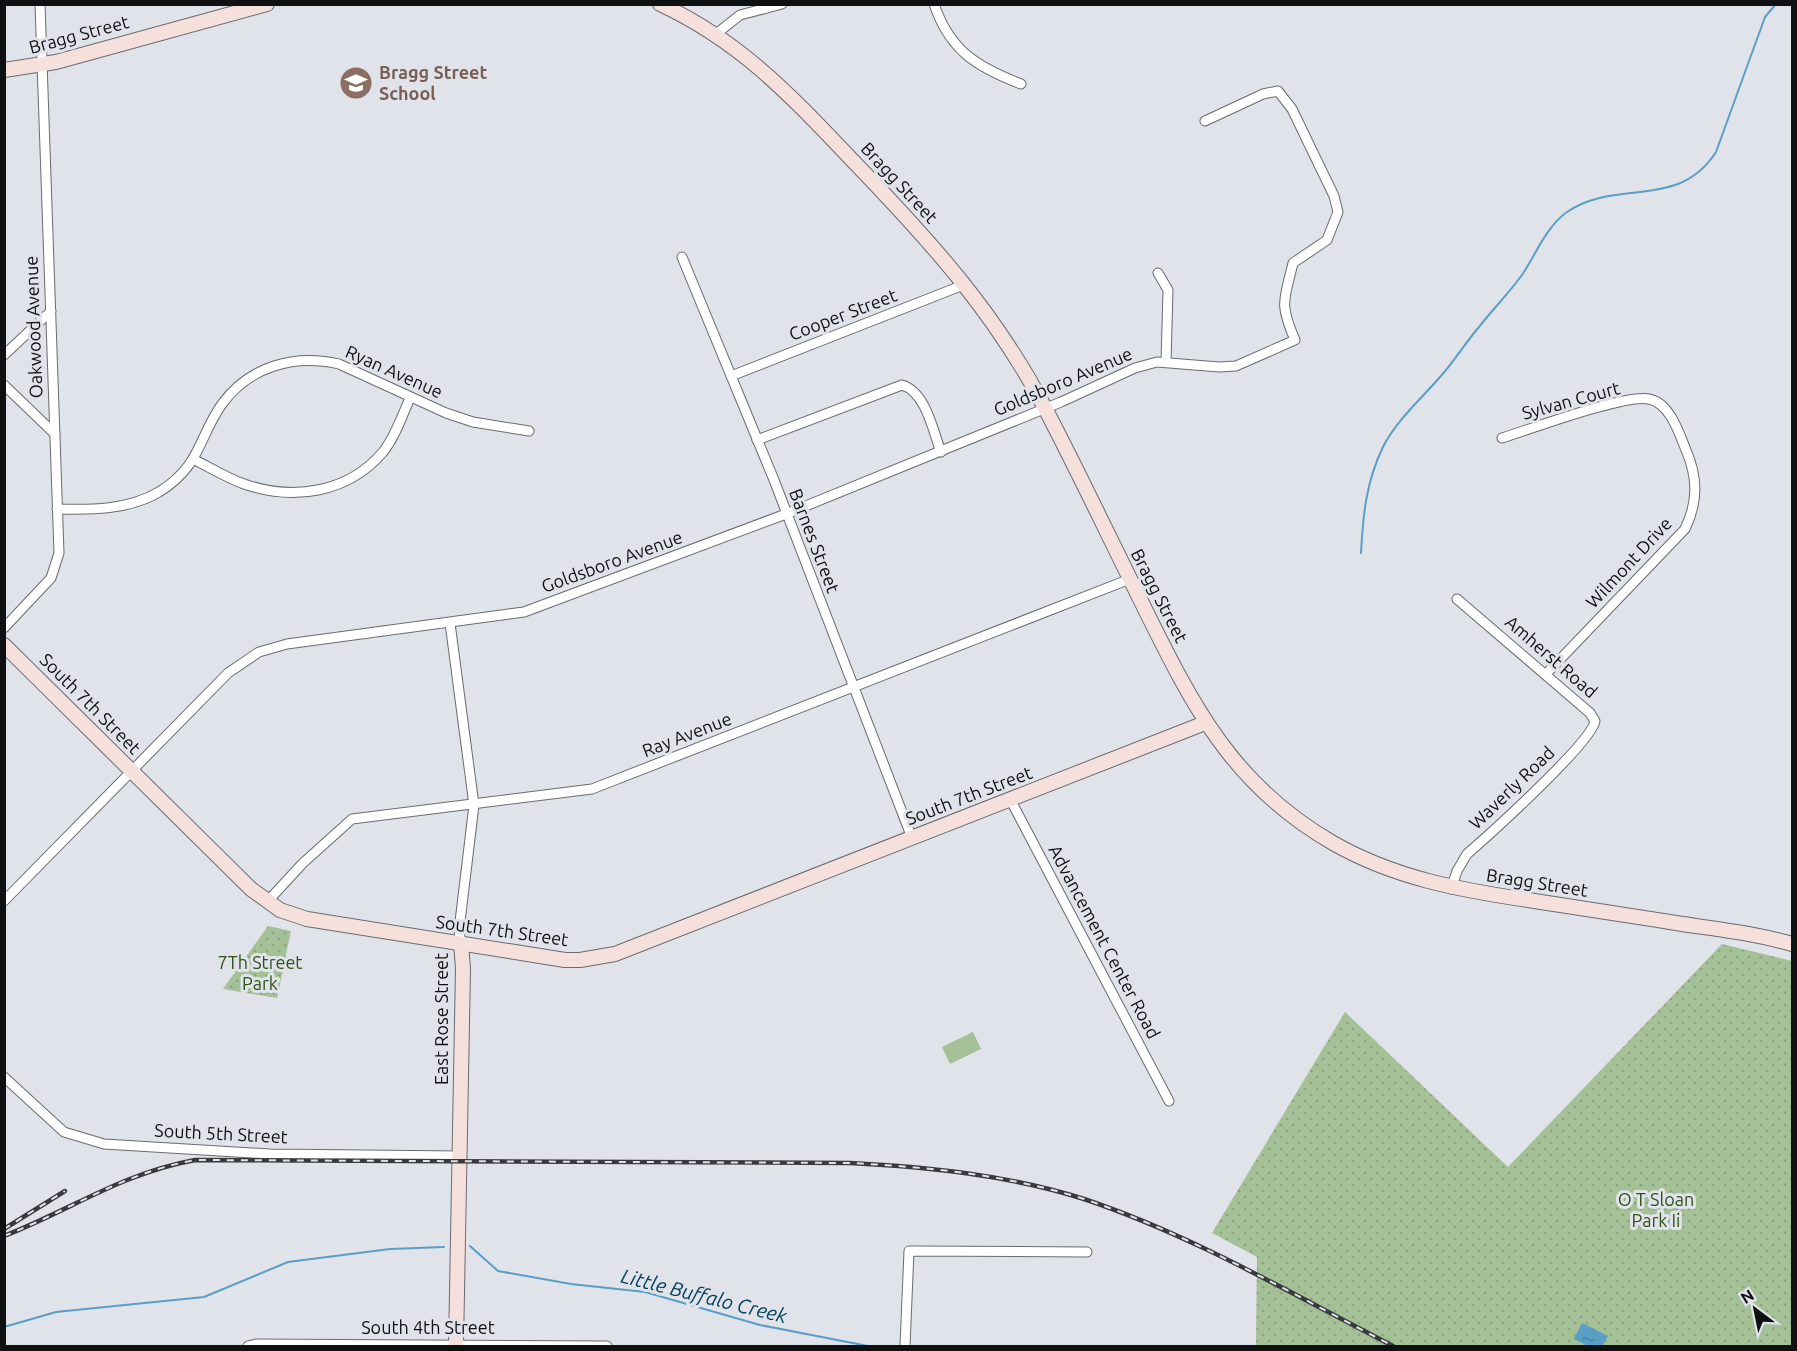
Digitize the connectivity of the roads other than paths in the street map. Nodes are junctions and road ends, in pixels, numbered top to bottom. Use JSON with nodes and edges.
{"nodes":[{"id":1,"x":40,"y":4,"type":"edge"},
{"id":2,"x":267,"y":4,"type":"edge"},
{"id":3,"x":660,"y":4,"type":"edge"},
{"id":4,"x":782,"y":4,"type":"edge"},
{"id":5,"x":933,"y":4,"type":"edge"},
{"id":6,"x":248,"y":7,"type":"edge"},
{"id":7,"x":716,"y":34,"type":"junction"},
{"id":8,"x":44,"y":64,"type":"junction"},
{"id":9,"x":4,"y":70,"type":"edge"},
{"id":10,"x":1021,"y":84,"type":"dead end"},
{"id":11,"x":1205,"y":121,"type":"dead end"},
{"id":12,"x":682,"y":257,"type":"dead end"},
{"id":13,"x":1158,"y":273,"type":"dead end"},
{"id":14,"x":966,"y":285,"type":"junction"},
{"id":15,"x":51,"y":311,"type":"junction"},
{"id":16,"x":4,"y":355,"type":"edge"},
{"id":17,"x":1166,"y":362,"type":"junction"},
{"id":18,"x":731,"y":376,"type":"junction"},
{"id":19,"x":4,"y":385,"type":"edge"},
{"id":20,"x":410,"y":398,"type":"junction"},
{"id":21,"x":1650,"y":399,"type":"joint"},
{"id":22,"x":1045,"y":408,"type":"junction"},
{"id":23,"x":529,"y":430,"type":"dead end"},
{"id":24,"x":55,"y":434,"type":"junction"},
{"id":25,"x":1502,"y":438,"type":"dead end"},
{"id":26,"x":757,"y":440,"type":"junction"},
{"id":27,"x":941,"y":452,"type":"junction"},
{"id":28,"x":195,"y":460,"type":"junction"},
{"id":29,"x":57,"y":509,"type":"junction"},
{"id":30,"x":786,"y":514,"type":"junction"},
{"id":31,"x":1130,"y":579,"type":"junction"},
{"id":32,"x":1457,"y":599,"type":"dead end"},
{"id":33,"x":450,"y":623,"type":"junction"},
{"id":34,"x":4,"y":628,"type":"edge"},
{"id":35,"x":4,"y":645,"type":"edge"},
{"id":36,"x":1546,"y":674,"type":"junction"},
{"id":37,"x":853,"y":687,"type":"junction"},
{"id":38,"x":1590,"y":713,"type":"joint"},
{"id":39,"x":1205,"y":723,"type":"junction"},
{"id":40,"x":132,"y":771,"type":"junction"},
{"id":41,"x":1010,"y":799,"type":"junction"},
{"id":42,"x":474,"y":804,"type":"junction"},
{"id":43,"x":912,"y":838,"type":"junction"},
{"id":44,"x":1451,"y":889,"type":"junction"},
{"id":45,"x":4,"y":901,"type":"edge"},
{"id":46,"x":267,"y":902,"type":"junction"},
{"id":47,"x":461,"y":944,"type":"junction"},
{"id":48,"x":1792,"y":944,"type":"edge"},
{"id":49,"x":4,"y":1077,"type":"edge"},
{"id":50,"x":1169,"y":1101,"type":"dead end"},
{"id":51,"x":459,"y":1156,"type":"junction"},
{"id":52,"x":1087,"y":1252,"type":"dead end"},
{"id":53,"x":456,"y":1346,"type":"edge"},
{"id":54,"x":607,"y":1346,"type":"edge"},
{"id":55,"x":249,"y":1347,"type":"edge"},
{"id":56,"x":905,"y":1347,"type":"edge"}],
"edges":[{"from":1,"to":8,"type":"street","name":"Oakwood Avenue"},
{"from":2,"to":6,"type":"street","name":"Bragg Street"},
{"from":3,"to":7,"type":"street","name":"Bragg Street"},
{"from":4,"to":7,"type":"street"},
{"from":5,"to":10,"type":"street"},
{"from":6,"to":8,"type":"street","name":"Bragg Street"},
{"from":7,"to":14,"type":"street","name":"Bragg Street"},
{"from":8,"to":9,"type":"street","name":"Bragg Street"},
{"from":8,"to":15,"type":"street","name":"Oakwood Avenue"},
{"from":11,"to":17,"type":"street","name":"Goldsboro Avenue"},
{"from":12,"to":18,"type":"street","name":"Barnes Street"},
{"from":13,"to":17,"type":"street"},
{"from":14,"to":18,"type":"street","name":"Cooper Street"},
{"from":14,"to":22,"type":"street","name":"Bragg Street"},
{"from":15,"to":16,"type":"street"},
{"from":15,"to":24,"type":"street","name":"Oakwood Avenue"},
{"from":17,"to":22,"type":"street","name":"Goldsboro Avenue"},
{"from":18,"to":26,"type":"street","name":"Barnes Street"},
{"from":19,"to":24,"type":"street"},
{"from":20,"to":23,"type":"street","name":"Ryan Avenue"},
{"from":20,"to":28,"type":"street"},
{"from":20,"to":28,"type":"street","name":"Ryan Avenue"},
{"from":21,"to":25,"type":"street","name":"Sylvan Court"},
{"from":21,"to":36,"type":"street","name":"Wilmont Drive"},
{"from":22,"to":27,"type":"street","name":"Goldsboro Avenue"},
{"from":22,"to":31,"type":"street","name":"Bragg Street"},
{"from":24,"to":29,"type":"street","name":"Oakwood Avenue"},
{"from":26,"to":27,"type":"street"},
{"from":26,"to":30,"type":"street","name":"Barnes Street"},
{"from":27,"to":30,"type":"street","name":"Goldsboro Avenue"},
{"from":28,"to":29,"type":"street","name":"Ryan Avenue"},
{"from":29,"to":34,"type":"street","name":"Oakwood Avenue"},
{"from":30,"to":33,"type":"street","name":"Goldsboro Avenue"},
{"from":30,"to":37,"type":"street","name":"Barnes Street"},
{"from":31,"to":37,"type":"street","name":"Ray Avenue"},
{"from":31,"to":39,"type":"street","name":"Bragg Street"},
{"from":32,"to":36,"type":"street","name":"Amherst Road"},
{"from":33,"to":40,"type":"street","name":"Goldsboro Avenue"},
{"from":33,"to":42,"type":"street","name":"East Rose Street"},
{"from":35,"to":40,"type":"street","name":"South 7th Street"},
{"from":36,"to":38,"type":"street","name":"Amherst Road"},
{"from":37,"to":42,"type":"street","name":"Ray Avenue"},
{"from":37,"to":43,"type":"street","name":"Barnes Street"},
{"from":38,"to":44,"type":"street","name":"Waverly Road"},
{"from":39,"to":41,"type":"street","name":"South 7th Street"},
{"from":39,"to":44,"type":"street","name":"Bragg Street"},
{"from":40,"to":45,"type":"street","name":"Goldsboro Avenue"},
{"from":40,"to":46,"type":"street","name":"South 7th Street"},
{"from":41,"to":43,"type":"street","name":"South 7th Street"},
{"from":41,"to":50,"type":"street","name":"Advancement Center Road"},
{"from":42,"to":46,"type":"street","name":"Ray Avenue"},
{"from":42,"to":47,"type":"street","name":"East Rose Street"},
{"from":43,"to":47,"type":"street","name":"South 7th Street"},
{"from":44,"to":48,"type":"street","name":"Bragg Street"},
{"from":46,"to":47,"type":"street","name":"South 7th Street"},
{"from":47,"to":51,"type":"street","name":"East Rose Street"},
{"from":49,"to":51,"type":"street","name":"South 5th Street"},
{"from":51,"to":53,"type":"street","name":"East Rose Street"},
{"from":52,"to":56,"type":"street"},
{"from":53,"to":54,"type":"street","name":"South 4th Street"},
{"from":53,"to":55,"type":"street","name":"South 4th Street"}]}
